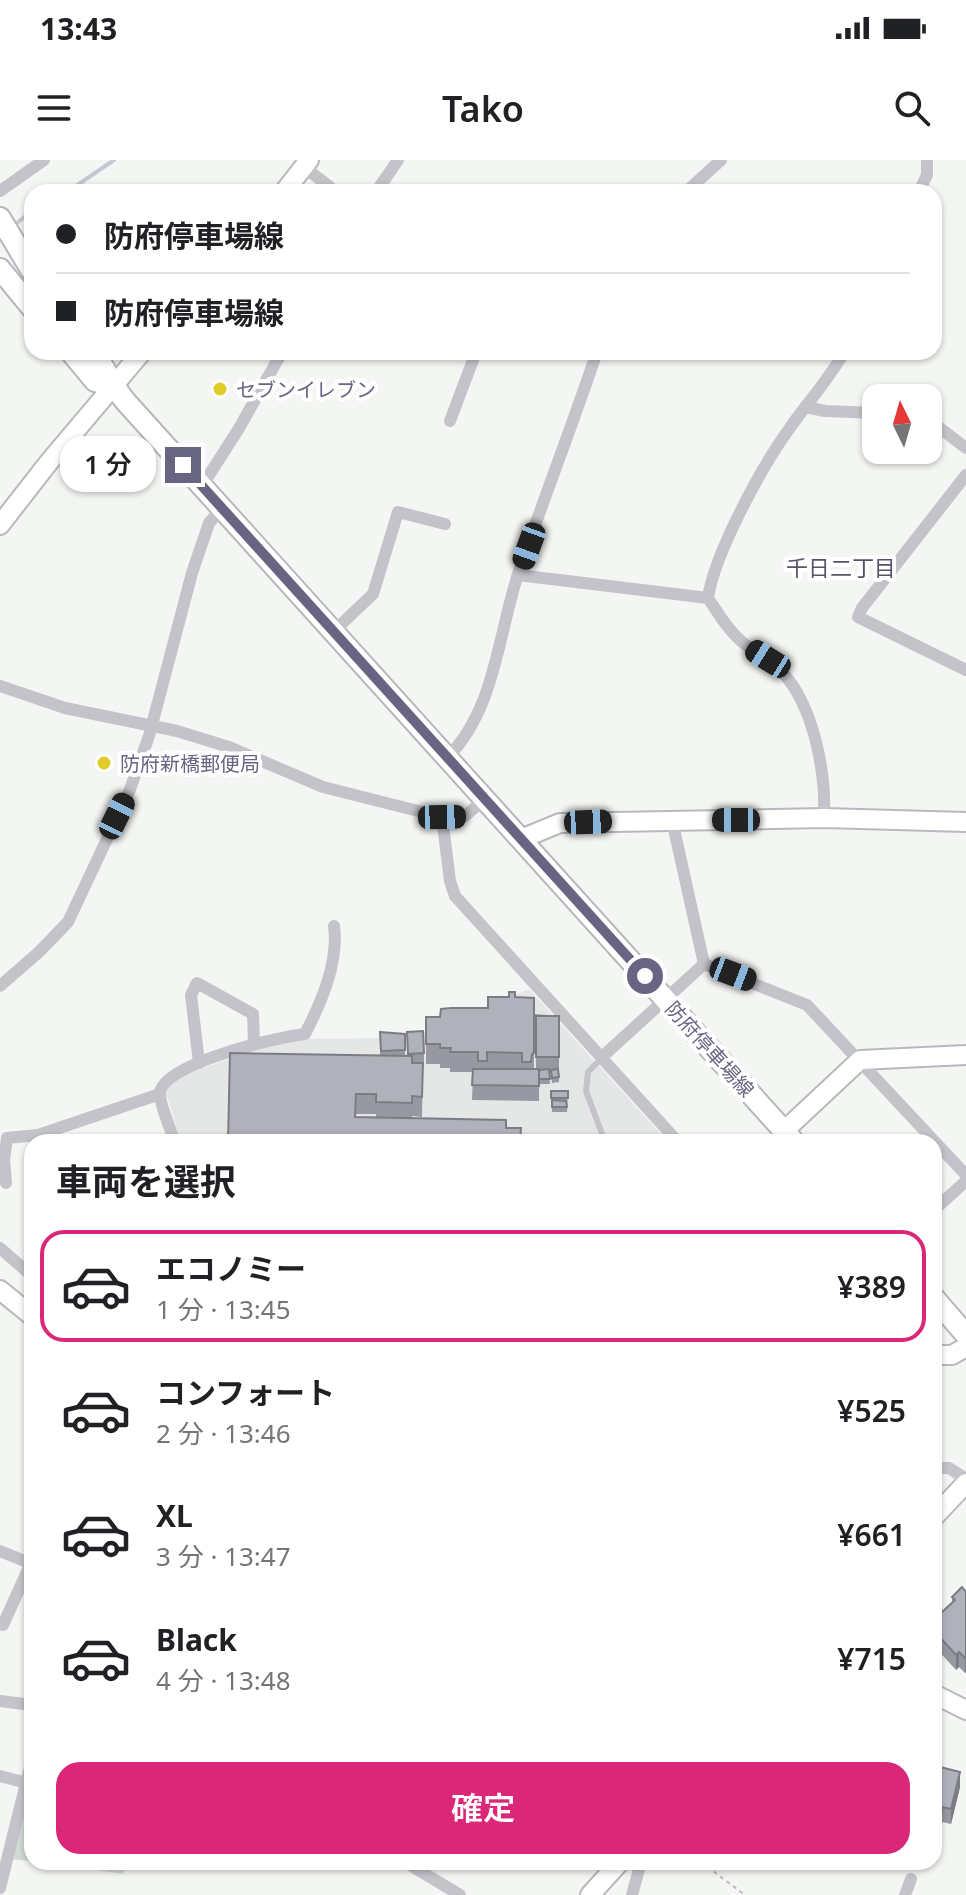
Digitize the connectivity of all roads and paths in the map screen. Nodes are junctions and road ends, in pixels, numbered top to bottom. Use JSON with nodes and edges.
{"nodes":[{"id":1,"x":44,"y":160,"type":"edge"},
{"id":2,"x":398,"y":160,"type":"edge"},
{"id":3,"x":721,"y":160,"type":"edge"},
{"id":4,"x":927,"y":160,"type":"edge"},
{"id":5,"x":306,"y":164,"type":"edge"},
{"id":6,"x":290,"y":184,"type":"edge"},
{"id":7,"x":327,"y":184,"type":"edge"},
{"id":8,"x":382,"y":184,"type":"edge"},
{"id":9,"x":702,"y":184,"type":"edge"},
{"id":10,"x":923,"y":184,"type":"edge"},
{"id":11,"x":0,"y":191,"type":"edge"},
{"id":12,"x":0,"y":218,"type":"edge"},
{"id":13,"x":24,"y":258,"type":"edge"},
{"id":14,"x":0,"y":269,"type":"edge"},
{"id":15,"x":24,"y":298,"type":"edge"},
{"id":16,"x":78,"y":360,"type":"edge"},
{"id":17,"x":99,"y":360,"type":"edge"},
{"id":18,"x":135,"y":360,"type":"edge"},
{"id":19,"x":277,"y":360,"type":"edge"},
{"id":20,"x":473,"y":360,"type":"edge"},
{"id":21,"x":594,"y":360,"type":"edge"},
{"id":22,"x":838,"y":360,"type":"edge"},
{"id":23,"x":112,"y":386,"type":"junction"},
{"id":24,"x":805,"y":407,"type":"junction"},
{"id":25,"x":862,"y":412,"type":"edge"},
{"id":26,"x":450,"y":421,"type":"dead end"},
{"id":27,"x":942,"y":430,"type":"edge"},
{"id":28,"x":966,"y":448,"type":"edge"},
{"id":29,"x":966,"y":475,"type":"edge"},
{"id":30,"x":202,"y":486,"type":"junction"},
{"id":31,"x":222,"y":508,"type":"junction"},
{"id":32,"x":445,"y":524,"type":"dead end"},
{"id":33,"x":0,"y":525,"type":"edge"},
{"id":34,"x":518,"y":575,"type":"junction"},
{"id":35,"x":708,"y":598,"type":"junction"},
{"id":36,"x":334,"y":631,"type":"junction"},
{"id":37,"x":966,"y":670,"type":"edge"},
{"id":38,"x":0,"y":686,"type":"edge"},
{"id":39,"x":152,"y":725,"type":"junction"},
{"id":40,"x":447,"y":758,"type":"junction"},
{"id":41,"x":485,"y":799,"type":"junction"},
{"id":42,"x":442,"y":817,"type":"junction"},
{"id":43,"x":824,"y":818,"type":"junction"},
{"id":44,"x":672,"y":820,"type":"junction"},
{"id":45,"x":966,"y":822,"type":"edge"},
{"id":46,"x":521,"y":839,"type":"junction"},
{"id":47,"x":334,"y":926,"type":"dead end"},
{"id":48,"x":704,"y":964,"type":"junction"},
{"id":49,"x":0,"y":986,"type":"edge"},
{"id":50,"x":665,"y":999,"type":"junction"},
{"id":51,"x":254,"y":1044,"type":"junction"},
{"id":52,"x":966,"y":1055,"type":"edge"},
{"id":53,"x":602,"y":1057,"type":"junction"},
{"id":54,"x":860,"y":1060,"type":"junction"},
{"id":55,"x":199,"y":1063,"type":"junction"},
{"id":56,"x":160,"y":1094,"type":"junction"},
{"id":57,"x":41,"y":1134,"type":"edge"},
{"id":58,"x":172,"y":1134,"type":"edge"},
{"id":59,"x":602,"y":1134,"type":"edge"},
{"id":60,"x":671,"y":1134,"type":"edge"},
{"id":61,"x":780,"y":1134,"type":"edge"},
{"id":62,"x":787,"y":1134,"type":"edge"},
{"id":63,"x":928,"y":1134,"type":"edge"},
{"id":64,"x":24,"y":1136,"type":"edge"},
{"id":65,"x":942,"y":1149,"type":"edge"},
{"id":66,"x":966,"y":1175,"type":"edge"},
{"id":67,"x":966,"y":1181,"type":"edge"},
{"id":68,"x":6,"y":1183,"type":"dead end"},
{"id":69,"x":942,"y":1203,"type":"edge"},
{"id":70,"x":0,"y":1248,"type":"edge"},
{"id":71,"x":24,"y":1269,"type":"edge"},
{"id":72,"x":0,"y":1290,"type":"edge"},
{"id":73,"x":942,"y":1307,"type":"edge"},
{"id":74,"x":24,"y":1310,"type":"edge"},
{"id":75,"x":966,"y":1335,"type":"edge"},
{"id":76,"x":966,"y":1347,"type":"edge"},
{"id":77,"x":942,"y":1355,"type":"edge"},
{"id":78,"x":942,"y":1468,"type":"edge"},
{"id":79,"x":966,"y":1481,"type":"edge"},
{"id":80,"x":942,"y":1508,"type":"edge"},
{"id":81,"x":0,"y":1551,"type":"edge"},
{"id":82,"x":24,"y":1560,"type":"edge"},
{"id":83,"x":24,"y":1578,"type":"edge"},
{"id":84,"x":3,"y":1625,"type":"dead end"},
{"id":85,"x":942,"y":1697,"type":"edge"},
{"id":86,"x":0,"y":1701,"type":"edge"},
{"id":87,"x":24,"y":1704,"type":"edge"},
{"id":88,"x":964,"y":1707,"type":"edge"},
{"id":89,"x":0,"y":1776,"type":"edge"},
{"id":90,"x":24,"y":1782,"type":"edge"},
{"id":91,"x":24,"y":1795,"type":"edge"},
{"id":92,"x":418,"y":1870,"type":"edge"},
{"id":93,"x":613,"y":1870,"type":"edge"},
{"id":94,"x":639,"y":1870,"type":"edge"},
{"id":95,"x":712,"y":1870,"type":"edge"},
{"id":96,"x":911,"y":1879,"type":"dead end"},
{"id":97,"x":0,"y":1888,"type":"edge"},
{"id":98,"x":460,"y":1895,"type":"edge"},
{"id":99,"x":590,"y":1895,"type":"edge"},
{"id":100,"x":632,"y":1895,"type":"edge"},
{"id":101,"x":745,"y":1895,"type":"edge"},
{"id":102,"x":905,"y":1895,"type":"edge"}],
"edges":[{"from":1,"to":11,"type":"street"},
{"from":2,"to":8,"type":"street"},
{"from":3,"to":9,"type":"street"},
{"from":4,"to":10,"type":"street"},
{"from":5,"to":6,"type":"street"},
{"from":5,"to":7,"type":"street"},
{"from":12,"to":13,"type":"main road"},
{"from":14,"to":15,"type":"main road"},
{"from":16,"to":23,"type":"main road","name":"防府停車場線"},
{"from":17,"to":23,"type":"main road","name":"防府停車場線"},
{"from":18,"to":23,"type":"street"},
{"from":19,"to":30,"type":"street"},
{"from":20,"to":26,"type":"street"},
{"from":21,"to":34,"type":"street"},
{"from":22,"to":24,"type":"street"},
{"from":23,"to":30,"type":"main road","name":"防府停車場線"},
{"from":23,"to":33,"type":"street"},
{"from":24,"to":25,"type":"street"},
{"from":24,"to":35,"type":"street"},
{"from":27,"to":28,"type":"street"},
{"from":29,"to":37,"type":"street"},
{"from":30,"to":31,"type":"main road","name":"防府停車場線"},
{"from":31,"to":36,"type":"main road","name":"防府停車場線"},
{"from":31,"to":39,"type":"street"},
{"from":32,"to":36,"type":"street"},
{"from":34,"to":35,"type":"street"},
{"from":34,"to":40,"type":"street"},
{"from":35,"to":43,"type":"street"},
{"from":36,"to":40,"type":"main road","name":"防府停車場線"},
{"from":38,"to":39,"type":"street"},
{"from":39,"to":42,"type":"street"},
{"from":39,"to":49,"type":"street"},
{"from":40,"to":41,"type":"main road","name":"防府停車場線"},
{"from":41,"to":42,"type":"street"},
{"from":41,"to":46,"type":"main road","name":"防府停車場線"},
{"from":42,"to":53,"type":"street"},
{"from":43,"to":44,"type":"street"},
{"from":43,"to":45,"type":"street"},
{"from":44,"to":46,"type":"street"},
{"from":44,"to":48,"type":"street"},
{"from":46,"to":50,"type":"main road","name":"防府停車場線"},
{"from":47,"to":51,"type":"street"},
{"from":48,"to":50,"type":"street"},
{"from":48,"to":54,"type":"street"},
{"from":50,"to":53,"type":"street"},
{"from":50,"to":61,"type":"main road","name":"防府停車場線"},
{"from":51,"to":55,"type":"street"},
{"from":51,"to":55,"type":"street"},
{"from":52,"to":54,"type":"street"},
{"from":53,"to":59,"type":"lane"},
{"from":53,"to":60,"type":"street"},
{"from":54,"to":62,"type":"street"},
{"from":54,"to":63,"type":"street"},
{"from":55,"to":56,"type":"street"},
{"from":56,"to":57,"type":"street"},
{"from":56,"to":58,"type":"street"},
{"from":64,"to":68,"type":"street"},
{"from":65,"to":66,"type":"street"},
{"from":67,"to":69,"type":"street"},
{"from":70,"to":71,"type":"street"},
{"from":72,"to":74,"type":"street"},
{"from":73,"to":75,"type":"main road"},
{"from":76,"to":77,"type":"street"},
{"from":78,"to":79,"type":"street"},
{"from":79,"to":80,"type":"street"},
{"from":81,"to":82,"type":"street"},
{"from":83,"to":84,"type":"street"},
{"from":85,"to":88,"type":"street"},
{"from":86,"to":87,"type":"street"},
{"from":89,"to":90,"type":"street"},
{"from":91,"to":97,"type":"street"},
{"from":92,"to":98,"type":"street"},
{"from":93,"to":99,"type":"street"},
{"from":94,"to":100,"type":"street"},
{"from":95,"to":101,"type":"path"},
{"from":96,"to":102,"type":"street"}]}
